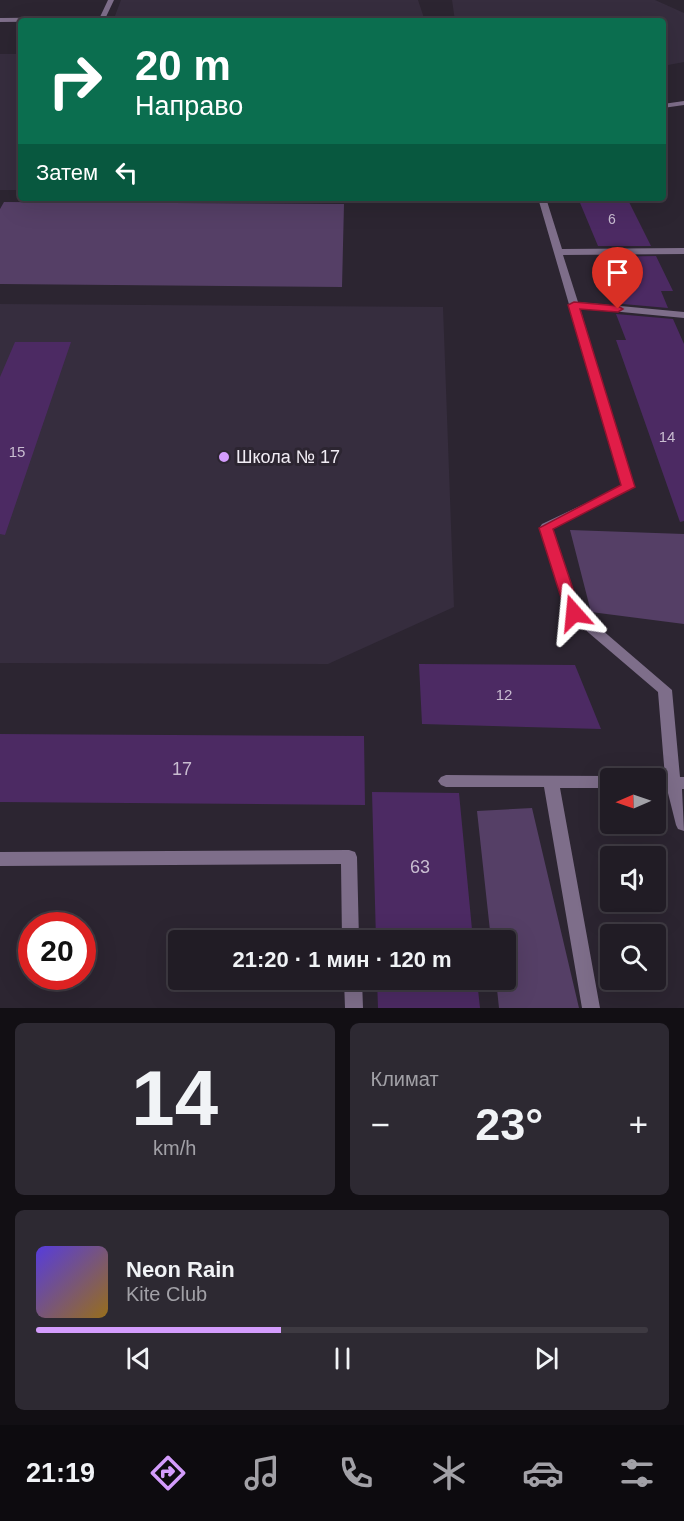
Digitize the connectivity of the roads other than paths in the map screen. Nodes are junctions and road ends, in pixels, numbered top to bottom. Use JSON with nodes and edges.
{"nodes":[{"id":1,"x":111,"y":0,"type":"edge"},
{"id":2,"x":102,"y":18,"type":"edge"},
{"id":3,"x":0,"y":20,"type":"edge"},
{"id":4,"x":18,"y":20,"type":"edge"},
{"id":5,"x":684,"y":103,"type":"edge"},
{"id":6,"x":666,"y":106,"type":"edge"},
{"id":7,"x":543,"y":201,"type":"edge"},
{"id":8,"x":684,"y":251,"type":"edge"},
{"id":9,"x":558,"y":252,"type":"junction"},
{"id":10,"x":574,"y":305,"type":"junction"},
{"id":11,"x":684,"y":315,"type":"edge"},
{"id":12,"x":446,"y":781,"type":"dead end"},
{"id":13,"x":551,"y":782,"type":"junction"},
{"id":14,"x":600,"y":782,"type":"edge"},
{"id":15,"x":679,"y":783,"type":"edge"},
{"id":16,"x":684,"y":825,"type":"edge"},
{"id":17,"x":0,"y":859,"type":"edge"},
{"id":18,"x":351,"y":930,"type":"edge"},
{"id":19,"x":353,"y":990,"type":"edge"},
{"id":20,"x":354,"y":1008,"type":"edge"},
{"id":21,"x":591,"y":1008,"type":"edge"}],
"edges":[{"from":1,"to":2,"type":"lane"},
{"from":3,"to":4,"type":"lane"},
{"from":5,"to":6,"type":"lane"},
{"from":7,"to":9,"type":"lane"},
{"from":8,"to":9,"type":"lane"},
{"from":9,"to":10,"type":"lane"},
{"from":10,"to":11,"type":"lane"},
{"from":10,"to":15,"type":"lane"},
{"from":12,"to":13,"type":"lane"},
{"from":13,"to":14,"type":"lane"},
{"from":13,"to":21,"type":"lane"},
{"from":15,"to":16,"type":"lane"},
{"from":17,"to":18,"type":"lane"},
{"from":19,"to":20,"type":"lane"}]}
